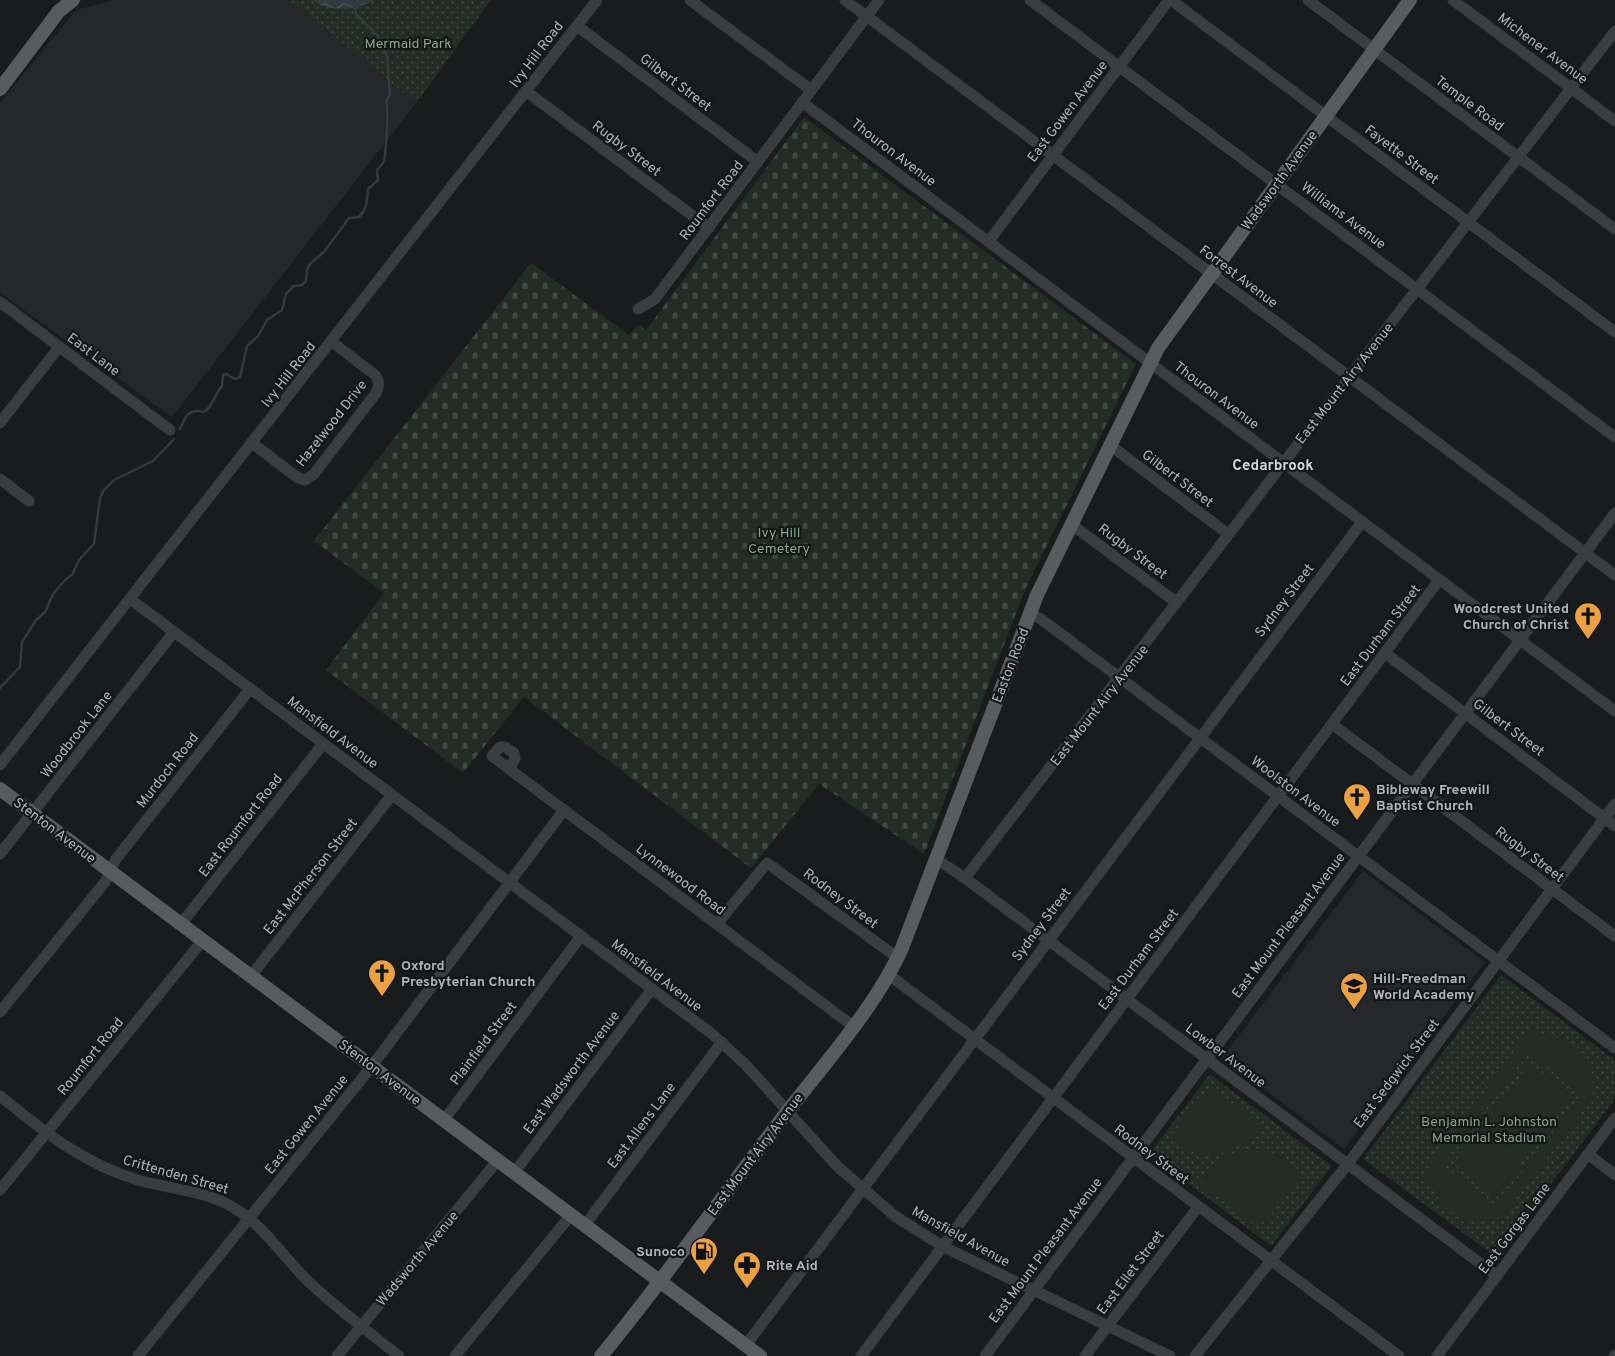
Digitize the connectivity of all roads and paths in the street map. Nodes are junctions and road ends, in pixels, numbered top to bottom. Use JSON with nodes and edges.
{"nodes":[{"id":1,"x":597,"y":0,"type":"edge"},
{"id":2,"x":690,"y":0,"type":"edge"},
{"id":3,"x":845,"y":0,"type":"edge"},
{"id":4,"x":878,"y":0,"type":"edge"},
{"id":5,"x":1030,"y":0,"type":"edge"},
{"id":6,"x":1170,"y":0,"type":"edge"},
{"id":7,"x":1308,"y":0,"type":"edge"},
{"id":8,"x":1410,"y":0,"type":"edge"},
{"id":9,"x":1453,"y":0,"type":"edge"},
{"id":10,"x":68,"y":1,"type":"edge"},
{"id":11,"x":866,"y":16,"type":"junction"},
{"id":12,"x":577,"y":26,"type":"junction"},
{"id":13,"x":1615,"y":31,"type":"edge"},
{"id":14,"x":1374,"y":49,"type":"junction"},
{"id":15,"x":1119,"y":66,"type":"junction"},
{"id":16,"x":1570,"y":87,"type":"junction"},
{"id":17,"x":0,"y":89,"type":"edge"},
{"id":18,"x":811,"y":90,"type":"junction"},
{"id":19,"x":526,"y":91,"type":"junction"},
{"id":20,"x":802,"y":102,"type":"junction"},
{"id":21,"x":1326,"y":116,"type":"junction"},
{"id":22,"x":1615,"y":121,"type":"edge"},
{"id":23,"x":1052,"y":155,"type":"junction"},
{"id":24,"x":1517,"y":156,"type":"junction"},
{"id":25,"x":758,"y":162,"type":"junction"},
{"id":26,"x":1276,"y":184,"type":"junction"},
{"id":27,"x":1467,"y":222,"type":"junction"},
{"id":28,"x":709,"y":228,"type":"junction"},
{"id":29,"x":1615,"y":229,"type":"edge"},
{"id":30,"x":988,"y":241,"type":"junction"},
{"id":31,"x":1211,"y":273,"type":"junction"},
{"id":32,"x":1417,"y":289,"type":"junction"},
{"id":33,"x":0,"y":302,"type":"edge"},
{"id":34,"x":638,"y":309,"type":"dead end"},
{"id":35,"x":1615,"y":332,"type":"edge"},
{"id":36,"x":332,"y":342,"type":"junction"},
{"id":37,"x":59,"y":347,"type":"junction"},
{"id":38,"x":1150,"y":363,"type":"junction"},
{"id":39,"x":1349,"y":377,"type":"junction"},
{"id":40,"x":0,"y":423,"type":"edge"},
{"id":41,"x":170,"y":430,"type":"dead end"},
{"id":42,"x":1615,"y":437,"type":"edge"},
{"id":43,"x":252,"y":443,"type":"junction"},
{"id":44,"x":1110,"y":446,"type":"junction"},
{"id":45,"x":1283,"y":463,"type":"junction"},
{"id":46,"x":0,"y":479,"type":"edge"},
{"id":47,"x":29,"y":501,"type":"dead end"},
{"id":48,"x":1615,"y":514,"type":"edge"},
{"id":49,"x":1362,"y":522,"type":"junction"},
{"id":50,"x":1071,"y":524,"type":"junction"},
{"id":51,"x":1228,"y":534,"type":"junction"},
{"id":52,"x":1585,"y":552,"type":"junction"},
{"id":53,"x":1615,"y":575,"type":"edge"},
{"id":54,"x":1439,"y":580,"type":"junction"},
{"id":55,"x":130,"y":599,"type":"junction"},
{"id":56,"x":1176,"y":602,"type":"junction"},
{"id":57,"x":1030,"y":613,"type":"junction"},
{"id":58,"x":174,"y":632,"type":"junction"},
{"id":59,"x":1519,"y":640,"type":"junction"},
{"id":60,"x":1385,"y":653,"type":"junction"},
{"id":61,"x":1119,"y":677,"type":"junction"},
{"id":62,"x":250,"y":689,"type":"junction"},
{"id":63,"x":1615,"y":711,"type":"edge"},
{"id":64,"x":1465,"y":713,"type":"junction"},
{"id":65,"x":1332,"y":724,"type":"junction"},
{"id":66,"x":1200,"y":737,"type":"junction"},
{"id":67,"x":323,"y":744,"type":"junction"},
{"id":68,"x":0,"y":766,"type":"edge"},
{"id":69,"x":509,"y":769,"type":"junction"},
{"id":70,"x":1412,"y":784,"type":"junction"},
{"id":71,"x":0,"y":788,"type":"edge"},
{"id":72,"x":392,"y":795,"type":"junction"},
{"id":73,"x":1278,"y":796,"type":"junction"},
{"id":74,"x":1615,"y":804,"type":"edge"},
{"id":75,"x":564,"y":810,"type":"junction"},
{"id":76,"x":33,"y":813,"type":"junction"},
{"id":77,"x":1604,"y":818,"type":"junction"},
{"id":78,"x":1615,"y":826,"type":"edge"},
{"id":79,"x":0,"y":854,"type":"edge"},
{"id":80,"x":1358,"y":856,"type":"junction"},
{"id":81,"x":936,"y":859,"type":"junction"},
{"id":82,"x":110,"y":871,"type":"junction"},
{"id":83,"x":965,"y":878,"type":"junction"},
{"id":84,"x":509,"y":883,"type":"junction"},
{"id":85,"x":1552,"y":889,"type":"junction"},
{"id":86,"x":181,"y":924,"type":"junction"},
{"id":87,"x":717,"y":924,"type":"junction"},
{"id":88,"x":581,"y":936,"type":"junction"},
{"id":89,"x":1615,"y":936,"type":"edge"},
{"id":90,"x":203,"y":940,"type":"junction"},
{"id":91,"x":1048,"y":940,"type":"junction"},
{"id":92,"x":898,"y":958,"type":"junction"},
{"id":93,"x":1498,"y":961,"type":"junction"},
{"id":94,"x":889,"y":975,"type":"junction"},
{"id":95,"x":251,"y":976,"type":"junction"},
{"id":96,"x":652,"y":989,"type":"junction"},
{"id":97,"x":1127,"y":999,"type":"junction"},
{"id":98,"x":0,"y":1012,"type":"edge"},
{"id":99,"x":853,"y":1026,"type":"junction"},
{"id":100,"x":974,"y":1038,"type":"junction"},
{"id":101,"x":722,"y":1042,"type":"junction"},
{"id":102,"x":1615,"y":1048,"type":"edge"},
{"id":103,"x":1206,"y":1059,"type":"junction"},
{"id":104,"x":372,"y":1066,"type":"junction"},
{"id":105,"x":0,"y":1096,"type":"edge"},
{"id":106,"x":1053,"y":1098,"type":"junction"},
{"id":107,"x":787,"y":1112,"type":"junction"},
{"id":108,"x":1615,"y":1118,"type":"edge"},
{"id":109,"x":444,"y":1120,"type":"junction"},
{"id":110,"x":46,"y":1133,"type":"junction"},
{"id":111,"x":1588,"y":1154,"type":"junction"},
{"id":112,"x":1133,"y":1158,"type":"junction"},
{"id":113,"x":498,"y":1160,"type":"junction"},
{"id":114,"x":1347,"y":1165,"type":"junction"},
{"id":115,"x":514,"y":1173,"type":"junction"},
{"id":116,"x":1615,"y":1175,"type":"edge"},
{"id":117,"x":862,"y":1188,"type":"junction"},
{"id":118,"x":0,"y":1190,"type":"edge"},
{"id":119,"x":1198,"y":1207,"type":"junction"},
{"id":120,"x":571,"y":1215,"type":"junction"},
{"id":121,"x":249,"y":1219,"type":"junction"},
{"id":122,"x":585,"y":1225,"type":"junction"},
{"id":123,"x":942,"y":1246,"type":"junction"},
{"id":124,"x":1270,"y":1260,"type":"junction"},
{"id":125,"x":1497,"y":1276,"type":"junction"},
{"id":126,"x":661,"y":1282,"type":"junction"},
{"id":127,"x":1033,"y":1291,"type":"junction"},
{"id":128,"x":362,"y":1326,"type":"junction"},
{"id":129,"x":1108,"y":1326,"type":"junction"},
{"id":130,"x":746,"y":1345,"type":"junction"},
{"id":131,"x":138,"y":1356,"type":"edge"},
{"id":132,"x":337,"y":1356,"type":"edge"},
{"id":133,"x":399,"y":1356,"type":"edge"},
{"id":134,"x":455,"y":1356,"type":"edge"},
{"id":135,"x":601,"y":1356,"type":"edge"},
{"id":136,"x":760,"y":1356,"type":"edge"},
{"id":137,"x":861,"y":1356,"type":"edge"},
{"id":138,"x":985,"y":1356,"type":"edge"},
{"id":139,"x":1086,"y":1356,"type":"edge"},
{"id":140,"x":1170,"y":1356,"type":"edge"},
{"id":141,"x":1195,"y":1356,"type":"edge"},
{"id":142,"x":1398,"y":1356,"type":"edge"},
{"id":143,"x":1437,"y":1356,"type":"edge"}],
"edges":[{"from":1,"to":12,"type":"street","name":"Ivy Hill Road"},
{"from":2,"to":18,"type":"street"},
{"from":3,"to":11,"type":"street","name":"Forrest Avenue"},
{"from":4,"to":11,"type":"street"},
{"from":5,"to":15,"type":"street","name":"Williams Avenue"},
{"from":6,"to":15,"type":"street","name":"East Gowen Avenue"},
{"from":6,"to":21,"type":"street","name":"Fayette Street"},
{"from":7,"to":14,"type":"street","name":"Temple Road"},
{"from":8,"to":14,"type":"main road","name":"Wadsworth Avenue"},
{"from":9,"to":16,"type":"street","name":"Michener Avenue"},
{"from":10,"to":17,"type":"main road"},
{"from":11,"to":18,"type":"street"},
{"from":11,"to":23,"type":"street","name":"Forrest Avenue"},
{"from":12,"to":19,"type":"street","name":"Ivy Hill Road"},
{"from":12,"to":25,"type":"street","name":"Gilbert Street"},
{"from":13,"to":16,"type":"street","name":"East Mount Airy Avenue"},
{"from":14,"to":21,"type":"main road","name":"Wadsworth Avenue"},
{"from":14,"to":24,"type":"street","name":"Temple Road"},
{"from":15,"to":23,"type":"street","name":"East Gowen Avenue"},
{"from":15,"to":26,"type":"street","name":"Williams Avenue"},
{"from":16,"to":22,"type":"street","name":"Michener Avenue"},
{"from":16,"to":24,"type":"street","name":"East Mount Airy Avenue"},
{"from":18,"to":20,"type":"street"},
{"from":19,"to":28,"type":"street","name":"Rugby Street"},
{"from":19,"to":36,"type":"street","name":"Ivy Hill Road"},
{"from":20,"to":25,"type":"street","name":"Roumfort Road"},
{"from":20,"to":30,"type":"street","name":"Thouron Avenue"},
{"from":21,"to":26,"type":"main road","name":"Wadsworth Avenue"},
{"from":21,"to":27,"type":"street","name":"Fayette Street"},
{"from":23,"to":30,"type":"street","name":"East Gowen Avenue"},
{"from":23,"to":31,"type":"street","name":"Forrest Avenue"},
{"from":24,"to":27,"type":"street","name":"East Mount Airy Avenue"},
{"from":24,"to":29,"type":"street","name":"Temple Road"},
{"from":25,"to":28,"type":"street","name":"Roumfort Road"},
{"from":26,"to":31,"type":"main road","name":"Wadsworth Avenue"},
{"from":26,"to":32,"type":"street","name":"Williams Avenue"},
{"from":27,"to":32,"type":"street","name":"East Mount Airy Avenue"},
{"from":27,"to":35,"type":"street","name":"Fayette Street"},
{"from":28,"to":34,"type":"street","name":"Roumfort Road"},
{"from":30,"to":38,"type":"street","name":"Thouron Avenue"},
{"from":31,"to":38,"type":"main road","name":"Wadsworth Avenue"},
{"from":31,"to":39,"type":"street","name":"Forrest Avenue"},
{"from":32,"to":39,"type":"street","name":"East Mount Airy Avenue"},
{"from":32,"to":42,"type":"street","name":"Williams Avenue"},
{"from":33,"to":37,"type":"street","name":"East Lane"},
{"from":36,"to":43,"type":"street","name":"Ivy Hill Road"},
{"from":36,"to":43,"type":"street","name":"Hazelwood Drive"},
{"from":37,"to":40,"type":"street"},
{"from":37,"to":41,"type":"street","name":"East Lane"},
{"from":38,"to":44,"type":"main road","name":"Easton Road"},
{"from":38,"to":45,"type":"street","name":"Thouron Avenue"},
{"from":39,"to":45,"type":"street","name":"East Mount Airy Avenue"},
{"from":39,"to":52,"type":"street","name":"Forrest Avenue"},
{"from":43,"to":55,"type":"street","name":"Ivy Hill Road"},
{"from":44,"to":50,"type":"main road","name":"Easton Road"},
{"from":44,"to":51,"type":"street","name":"Gilbert Street"},
{"from":45,"to":49,"type":"street","name":"Thouron Avenue"},
{"from":45,"to":51,"type":"street","name":"East Mount Airy Avenue"},
{"from":46,"to":47,"type":"street"},
{"from":48,"to":52,"type":"street","name":"East Mount Pleasant Avenue"},
{"from":49,"to":54,"type":"street","name":"Thouron Avenue"},
{"from":49,"to":66,"type":"street","name":"Sydney Street"},
{"from":50,"to":56,"type":"street","name":"Rugby Street"},
{"from":50,"to":57,"type":"main road","name":"Easton Road"},
{"from":51,"to":56,"type":"street","name":"East Mount Airy Avenue"},
{"from":52,"to":53,"type":"street","name":"Forrest Avenue"},
{"from":52,"to":59,"type":"street","name":"East Mount Pleasant Avenue"},
{"from":54,"to":59,"type":"street","name":"Thouron Avenue"},
{"from":54,"to":60,"type":"street","name":"East Durham Street"},
{"from":55,"to":58,"type":"street","name":"Mansfield Avenue"},
{"from":55,"to":68,"type":"street","name":"Ivy Hill Road"},
{"from":56,"to":61,"type":"street","name":"East Mount Airy Avenue"},
{"from":57,"to":61,"type":"street","name":"Woolston Avenue"},
{"from":57,"to":81,"type":"main road","name":"Easton Road"},
{"from":58,"to":62,"type":"street","name":"Mansfield Avenue"},
{"from":58,"to":76,"type":"street","name":"Woodbrook Lane"},
{"from":59,"to":63,"type":"street","name":"Thouron Avenue"},
{"from":59,"to":64,"type":"street","name":"East Mount Pleasant Avenue"},
{"from":60,"to":64,"type":"street","name":"Gilbert Street"},
{"from":60,"to":65,"type":"street","name":"East Durham Street"},
{"from":61,"to":66,"type":"street","name":"Woolston Avenue"},
{"from":61,"to":83,"type":"street","name":"East Mount Airy Avenue"},
{"from":62,"to":67,"type":"street","name":"Mansfield Avenue"},
{"from":62,"to":82,"type":"street","name":"Murdoch Road"},
{"from":64,"to":70,"type":"street","name":"East Mount Pleasant Avenue"},
{"from":64,"to":77,"type":"street","name":"Gilbert Street"},
{"from":65,"to":70,"type":"street","name":"Rugby Street"},
{"from":65,"to":73,"type":"street","name":"East Durham Street"},
{"from":66,"to":73,"type":"street","name":"Woolston Avenue"},
{"from":66,"to":91,"type":"street","name":"Sydney Street"},
{"from":67,"to":72,"type":"street","name":"Mansfield Avenue"},
{"from":67,"to":86,"type":"street","name":"East Roumfort Road"},
{"from":69,"to":69,"type":"street","name":"Lynnewood Road"},
{"from":69,"to":75,"type":"street","name":"Lynnewood Road"},
{"from":70,"to":80,"type":"street","name":"East Mount Pleasant Avenue"},
{"from":70,"to":85,"type":"street","name":"Rugby Street"},
{"from":71,"to":76,"type":"main road","name":"Stenton Avenue"},
{"from":72,"to":84,"type":"street","name":"Mansfield Avenue"},
{"from":72,"to":95,"type":"street","name":"East McPherson Street"},
{"from":73,"to":80,"type":"street","name":"Woolston Avenue"},
{"from":73,"to":97,"type":"street","name":"East Durham Street"},
{"from":74,"to":77,"type":"street","name":"East Sedgwick Street"},
{"from":75,"to":84,"type":"street","name":"East Gowen Avenue"},
{"from":75,"to":87,"type":"street","name":"Lynnewood Road"},
{"from":76,"to":79,"type":"street","name":"Woodbrook Lane"},
{"from":76,"to":82,"type":"main road","name":"Stenton Avenue"},
{"from":77,"to":78,"type":"street","name":"Gilbert Street"},
{"from":77,"to":85,"type":"street","name":"East Sedgwick Street"},
{"from":80,"to":93,"type":"street","name":"Woolston Avenue"},
{"from":80,"to":103,"type":"street","name":"East Mount Pleasant Avenue"},
{"from":81,"to":83,"type":"street","name":"Lowber Avenue"},
{"from":81,"to":92,"type":"main road","name":"Easton Road"},
{"from":82,"to":86,"type":"main road","name":"Stenton Avenue"},
{"from":82,"to":98,"type":"street","name":"Murdoch Road"},
{"from":83,"to":91,"type":"street","name":"Lowber Avenue"},
{"from":84,"to":88,"type":"street","name":"Mansfield Avenue"},
{"from":84,"to":104,"type":"street","name":"East Gowen Avenue"},
{"from":85,"to":89,"type":"street","name":"Rugby Street"},
{"from":85,"to":93,"type":"street","name":"East Sedgwick Street"},
{"from":86,"to":90,"type":"main road","name":"Stenton Avenue"},
{"from":87,"to":92,"type":"street","name":"Rodney Street"},
{"from":87,"to":99,"type":"street","name":"Lynnewood Road"},
{"from":88,"to":96,"type":"street","name":"Mansfield Avenue"},
{"from":88,"to":109,"type":"street","name":"Plainfield Street"},
{"from":90,"to":95,"type":"main road","name":"Stenton Avenue"},
{"from":90,"to":110,"type":"street","name":"Roumfort Road"},
{"from":91,"to":97,"type":"street","name":"Lowber Avenue"},
{"from":91,"to":100,"type":"street","name":"Sydney Street"},
{"from":92,"to":94,"type":"main road","name":"Easton Road"},
{"from":93,"to":102,"type":"street","name":"Woolston Avenue"},
{"from":93,"to":114,"type":"street","name":"East Sedgwick Street"},
{"from":94,"to":99,"type":"main road","name":"East Mount Airy Avenue"},
{"from":94,"to":100,"type":"street","name":"Rodney Street"},
{"from":95,"to":104,"type":"main road","name":"Stenton Avenue"},
{"from":96,"to":101,"type":"street","name":"Mansfield Avenue"},
{"from":96,"to":115,"type":"street","name":"East Wadsworth Avenue"},
{"from":97,"to":103,"type":"street","name":"Lowber Avenue"},
{"from":97,"to":106,"type":"street","name":"East Durham Street"},
{"from":99,"to":107,"type":"main road","name":"East Mount Airy Avenue"},
{"from":100,"to":106,"type":"street","name":"Rodney Street"},
{"from":100,"to":117,"type":"street","name":"Sydney Street"},
{"from":101,"to":107,"type":"street","name":"Mansfield Avenue"},
{"from":101,"to":122,"type":"street","name":"East Allens Lane"},
{"from":103,"to":112,"type":"street","name":"East Mount Pleasant Avenue"},
{"from":103,"to":114,"type":"street","name":"Lowber Avenue"},
{"from":104,"to":109,"type":"main road","name":"Stenton Avenue"},
{"from":104,"to":121,"type":"street","name":"East Gowen Avenue"},
{"from":105,"to":110,"type":"street","name":"Crittenden Street"},
{"from":106,"to":112,"type":"street","name":"Rodney Street"},
{"from":106,"to":123,"type":"street","name":"East Durham Street"},
{"from":107,"to":117,"type":"street","name":"Mansfield Avenue"},
{"from":107,"to":126,"type":"main road","name":"East Mount Airy Avenue"},
{"from":108,"to":111,"type":"street","name":"East Gorgas Lane"},
{"from":109,"to":113,"type":"main road","name":"Stenton Avenue"},
{"from":110,"to":118,"type":"street","name":"Roumfort Road"},
{"from":110,"to":121,"type":"street","name":"Crittenden Street"},
{"from":111,"to":116,"type":"street"},
{"from":111,"to":125,"type":"street","name":"East Gorgas Lane"},
{"from":112,"to":119,"type":"street","name":"Rodney Street"},
{"from":112,"to":127,"type":"street","name":"East Mount Pleasant Avenue"},
{"from":113,"to":115,"type":"main road","name":"Stenton Avenue"},
{"from":113,"to":128,"type":"street","name":"Wadsworth Avenue"},
{"from":114,"to":124,"type":"street","name":"East Sedgwick Street"},
{"from":114,"to":125,"type":"street","name":"Lowber Avenue"},
{"from":115,"to":120,"type":"main road","name":"Stenton Avenue"},
{"from":117,"to":123,"type":"street","name":"Mansfield Avenue"},
{"from":117,"to":130,"type":"street","name":"Sydney Street"},
{"from":119,"to":124,"type":"street","name":"Rodney Street"},
{"from":119,"to":129,"type":"street","name":"East Ellet Street"},
{"from":120,"to":122,"type":"main road","name":"Stenton Avenue"},
{"from":120,"to":134,"type":"street"},
{"from":121,"to":128,"type":"street","name":"Crittenden Street"},
{"from":121,"to":131,"type":"street","name":"East Gowen Avenue"},
{"from":122,"to":126,"type":"main road","name":"Stenton Avenue"},
{"from":123,"to":127,"type":"street","name":"Mansfield Avenue"},
{"from":123,"to":137,"type":"street","name":"East Durham Street"},
{"from":124,"to":141,"type":"street","name":"East Sedgwick Street"},
{"from":124,"to":142,"type":"street","name":"Rodney Street"},
{"from":125,"to":143,"type":"street","name":"East Gorgas Lane"},
{"from":126,"to":130,"type":"main road","name":"Stenton Avenue"},
{"from":126,"to":135,"type":"main road","name":"East Mount Airy Avenue"},
{"from":127,"to":129,"type":"street","name":"Mansfield Avenue"},
{"from":127,"to":138,"type":"street","name":"East Mount Pleasant Avenue"},
{"from":128,"to":132,"type":"street","name":"Wadsworth Avenue"},
{"from":128,"to":133,"type":"street","name":"Crittenden Street"},
{"from":129,"to":139,"type":"street","name":"East Ellet Street"},
{"from":129,"to":140,"type":"street","name":"Mansfield Avenue"},
{"from":130,"to":136,"type":"main road","name":"Stenton Avenue"}]}
